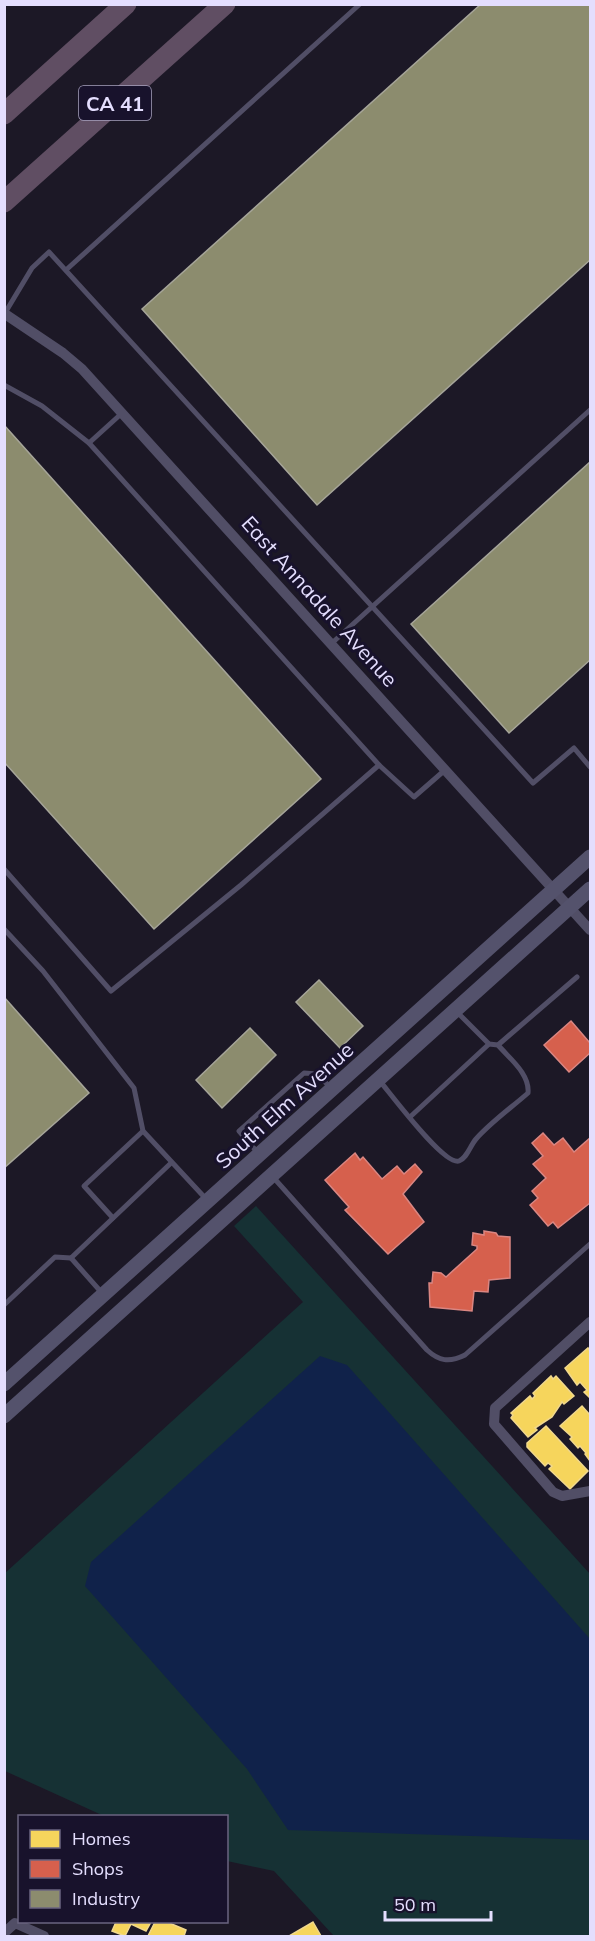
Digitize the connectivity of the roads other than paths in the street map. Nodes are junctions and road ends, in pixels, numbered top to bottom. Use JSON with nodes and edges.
{"nodes":[{"id":1,"x":126,"y":4,"type":"edge"},
{"id":2,"x":225,"y":4,"type":"edge"},
{"id":3,"x":360,"y":4,"type":"edge"},
{"id":4,"x":4,"y":114,"type":"edge"},
{"id":5,"x":4,"y":202,"type":"edge"},
{"id":6,"x":66,"y":270,"type":"junction"},
{"id":7,"x":5,"y":314,"type":"edge"},
{"id":8,"x":4,"y":385,"type":"edge"},
{"id":9,"x":591,"y":410,"type":"edge"},
{"id":10,"x":123,"y":413,"type":"junction"},
{"id":11,"x":88,"y":443,"type":"junction"},
{"id":12,"x":373,"y":606,"type":"junction"},
{"id":13,"x":332,"y":643,"type":"junction"},
{"id":14,"x":379,"y":765,"type":"junction"},
{"id":15,"x":591,"y":767,"type":"edge"},
{"id":16,"x":446,"y":769,"type":"junction"},
{"id":17,"x":591,"y":856,"type":"edge"},
{"id":18,"x":4,"y":869,"type":"edge"},
{"id":19,"x":591,"y":889,"type":"edge"},
{"id":20,"x":554,"y":890,"type":"junction"},
{"id":21,"x":570,"y":907,"type":"junction"},
{"id":22,"x":4,"y":929,"type":"edge"},
{"id":23,"x":591,"y":930,"type":"edge"},
{"id":24,"x":577,"y":977,"type":"dead end"},
{"id":25,"x":455,"y":1010,"type":"junction"},
{"id":26,"x":489,"y":1044,"type":"junction"},
{"id":27,"x":498,"y":1045,"type":"junction"},
{"id":28,"x":378,"y":1079,"type":"junction"},
{"id":29,"x":332,"y":1089,"type":"junction"},
{"id":30,"x":410,"y":1117,"type":"junction"},
{"id":31,"x":143,"y":1131,"type":"junction"},
{"id":32,"x":260,"y":1155,"type":"junction"},
{"id":33,"x":171,"y":1163,"type":"junction"},
{"id":34,"x":272,"y":1176,"type":"junction"},
{"id":35,"x":208,"y":1202,"type":"junction"},
{"id":36,"x":113,"y":1218,"type":"junction"},
{"id":37,"x":591,"y":1244,"type":"edge"},
{"id":38,"x":71,"y":1258,"type":"junction"},
{"id":39,"x":104,"y":1295,"type":"junction"},
{"id":40,"x":4,"y":1305,"type":"edge"},
{"id":41,"x":591,"y":1322,"type":"edge"},
{"id":42,"x":4,"y":1384,"type":"edge"},
{"id":43,"x":4,"y":1416,"type":"edge"},
{"id":44,"x":591,"y":1491,"type":"edge"},
{"id":45,"x":4,"y":1933,"type":"edge"},
{"id":46,"x":44,"y":1936,"type":"edge"}],
"edges":[{"from":1,"to":4,"type":"highway","number":"CA 41"},
{"from":2,"to":5,"type":"highway","number":"CA 41"},
{"from":3,"to":6,"type":"lane"},
{"from":6,"to":7,"type":"lane"},
{"from":6,"to":12,"type":"lane"},
{"from":7,"to":10,"type":"street","name":"East Annadale Avenue"},
{"from":8,"to":11,"type":"lane"},
{"from":9,"to":12,"type":"lane"},
{"from":10,"to":11,"type":"lane"},
{"from":10,"to":13,"type":"street","name":"East Annadale Avenue"},
{"from":11,"to":14,"type":"lane"},
{"from":12,"to":13,"type":"lane"},
{"from":12,"to":15,"type":"lane"},
{"from":13,"to":16,"type":"street","name":"East Annadale Avenue"},
{"from":14,"to":16,"type":"lane"},
{"from":14,"to":18,"type":"lane"},
{"from":16,"to":20,"type":"street","name":"East Annadale Avenue"},
{"from":17,"to":20,"type":"main road","name":"South Elm Avenue"},
{"from":19,"to":21,"type":"main road","name":"South Elm Avenue"},
{"from":20,"to":21,"type":"street","name":"East Annadale Avenue"},
{"from":20,"to":29,"type":"main road","name":"South Elm Avenue"},
{"from":21,"to":23,"type":"street","name":"East Annadale Avenue"},
{"from":21,"to":25,"type":"main road","name":"South Elm Avenue"},
{"from":22,"to":31,"type":"lane"},
{"from":24,"to":27,"type":"lane"},
{"from":25,"to":26,"type":"lane"},
{"from":25,"to":28,"type":"main road","name":"South Elm Avenue"},
{"from":26,"to":27,"type":"lane"},
{"from":26,"to":30,"type":"lane"},
{"from":27,"to":30,"type":"lane"},
{"from":28,"to":30,"type":"lane"},
{"from":28,"to":34,"type":"main road","name":"South Elm Avenue"},
{"from":29,"to":32,"type":"main road","name":"South Elm Avenue"},
{"from":29,"to":32,"type":"lane"},
{"from":31,"to":33,"type":"lane"},
{"from":31,"to":36,"type":"lane"},
{"from":32,"to":35,"type":"main road","name":"South Elm Avenue"},
{"from":33,"to":35,"type":"lane"},
{"from":33,"to":36,"type":"lane"},
{"from":34,"to":37,"type":"lane"},
{"from":34,"to":43,"type":"main road","name":"South Elm Avenue"},
{"from":35,"to":39,"type":"main road","name":"South Elm Avenue"},
{"from":36,"to":38,"type":"lane"},
{"from":38,"to":39,"type":"lane"},
{"from":38,"to":40,"type":"lane"},
{"from":39,"to":42,"type":"main road","name":"South Elm Avenue"},
{"from":41,"to":44,"type":"street"},
{"from":45,"to":46,"type":"street"}]}
